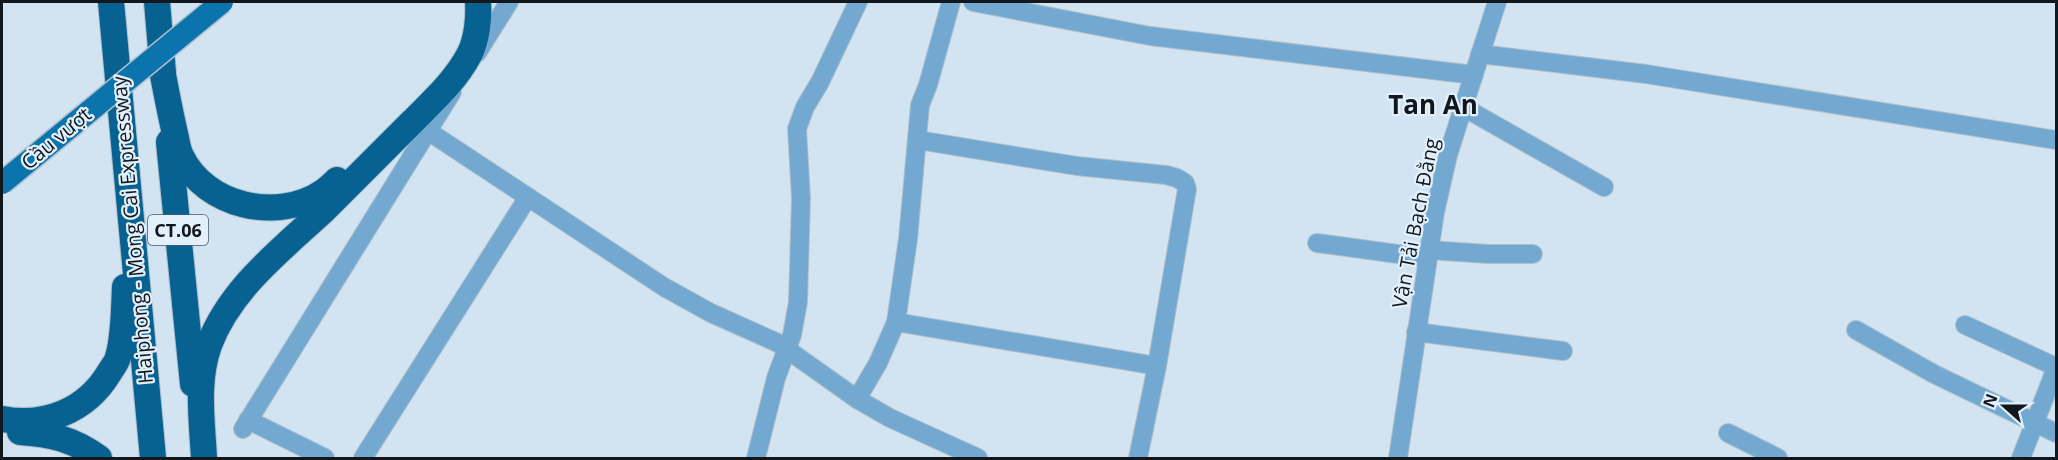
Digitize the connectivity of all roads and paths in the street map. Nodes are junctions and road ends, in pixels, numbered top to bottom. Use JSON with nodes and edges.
{"nodes":[{"id":1,"x":99,"y":2,"type":"edge"},
{"id":2,"x":111,"y":2,"type":"edge"},
{"id":3,"x":157,"y":2,"type":"edge"},
{"id":4,"x":222,"y":2,"type":"edge"},
{"id":5,"x":466,"y":2,"type":"edge"},
{"id":6,"x":478,"y":2,"type":"edge"},
{"id":7,"x":509,"y":2,"type":"edge"},
{"id":8,"x":858,"y":2,"type":"edge"},
{"id":9,"x":951,"y":2,"type":"edge"},
{"id":10,"x":973,"y":2,"type":"edge"},
{"id":11,"x":1497,"y":2,"type":"edge"},
{"id":12,"x":1480,"y":54,"type":"junction"},
{"id":13,"x":163,"y":75,"type":"junction"},
{"id":14,"x":1474,"y":75,"type":"junction"},
{"id":15,"x":1465,"y":108,"type":"junction"},
{"id":16,"x":120,"y":114,"type":"junction"},
{"id":17,"x":428,"y":131,"type":"junction"},
{"id":18,"x":918,"y":140,"type":"junction"},
{"id":19,"x":2056,"y":140,"type":"edge"},
{"id":20,"x":123,"y":146,"type":"junction"},
{"id":21,"x":2,"y":183,"type":"edge"},
{"id":22,"x":1604,"y":188,"type":"dead end"},
{"id":23,"x":528,"y":197,"type":"junction"},
{"id":24,"x":1317,"y":243,"type":"dead end"},
{"id":25,"x":1428,"y":254,"type":"junction"},
{"id":26,"x":1533,"y":254,"type":"dead end"},
{"id":27,"x":896,"y":322,"type":"junction"},
{"id":28,"x":1965,"y":325,"type":"dead end"},
{"id":29,"x":1856,"y":330,"type":"dead end"},
{"id":30,"x":1416,"y":332,"type":"junction"},
{"id":31,"x":787,"y":348,"type":"junction"},
{"id":32,"x":1563,"y":351,"type":"dead end"},
{"id":33,"x":1157,"y":366,"type":"junction"},
{"id":34,"x":2056,"y":368,"type":"edge"},
{"id":35,"x":857,"y":399,"type":"junction"},
{"id":36,"x":2,"y":418,"type":"edge"},
{"id":37,"x":2034,"y":423,"type":"junction"},
{"id":38,"x":2,"y":429,"type":"edge"},
{"id":39,"x":1728,"y":433,"type":"dead end"},
{"id":40,"x":2056,"y":434,"type":"edge"},
{"id":41,"x":99,"y":459,"type":"edge"},
{"id":42,"x":153,"y":459,"type":"edge"},
{"id":43,"x":202,"y":459,"type":"edge"},
{"id":44,"x":325,"y":459,"type":"edge"},
{"id":45,"x":363,"y":459,"type":"edge"},
{"id":46,"x":756,"y":459,"type":"edge"},
{"id":47,"x":978,"y":459,"type":"edge"},
{"id":48,"x":1138,"y":459,"type":"edge"},
{"id":49,"x":1398,"y":459,"type":"edge"},
{"id":50,"x":1778,"y":459,"type":"edge"},
{"id":51,"x":2021,"y":459,"type":"edge"}],
"edges":[{"from":1,"to":16,"type":"highway"},
{"from":2,"to":16,"type":"highway","name":"Haiphong - Mong Cai Expressway","number":"CT.06"},
{"from":3,"to":13,"type":"highway","number":"CT.06"},
{"from":4,"to":21,"type":"main road","name":"Cầu vượt","bridge":true},
{"from":5,"to":13,"type":"highway"},
{"from":6,"to":43,"type":"highway"},
{"from":7,"to":17,"type":"street"},
{"from":8,"to":31,"type":"street"},
{"from":9,"to":18,"type":"street"},
{"from":10,"to":14,"type":"street"},
{"from":11,"to":12,"type":"street","name":"Vận Tải Bạch Đằng"},
{"from":12,"to":14,"type":"street","name":"Vận Tải Bạch Đằng"},
{"from":12,"to":19,"type":"street"},
{"from":13,"to":43,"type":"highway","number":"CT.06"},
{"from":14,"to":15,"type":"street","name":"Vận Tải Bạch Đằng"},
{"from":15,"to":22,"type":"street"},
{"from":15,"to":25,"type":"street","name":"Vận Tải Bạch Đằng"},
{"from":16,"to":20,"type":"highway","name":"Haiphong - Mong Cai Expressway","number":"CT.06"},
{"from":17,"to":23,"type":"street"},
{"from":17,"to":44,"type":"street"},
{"from":18,"to":27,"type":"street"},
{"from":18,"to":33,"type":"street"},
{"from":20,"to":36,"type":"highway"},
{"from":20,"to":42,"type":"highway","name":"Haiphong - Mong Cai Expressway","number":"CT.06"},
{"from":23,"to":31,"type":"street"},
{"from":23,"to":45,"type":"street"},
{"from":24,"to":25,"type":"street"},
{"from":25,"to":26,"type":"street"},
{"from":25,"to":30,"type":"street","name":"Vận Tải Bạch Đằng"},
{"from":27,"to":33,"type":"street"},
{"from":27,"to":35,"type":"street"},
{"from":28,"to":34,"type":"street"},
{"from":29,"to":37,"type":"street"},
{"from":30,"to":32,"type":"street"},
{"from":30,"to":49,"type":"street","name":"Vận Tải Bạch Đằng"},
{"from":31,"to":35,"type":"street"},
{"from":31,"to":46,"type":"street"},
{"from":33,"to":48,"type":"street"},
{"from":34,"to":37,"type":"street"},
{"from":35,"to":47,"type":"street"},
{"from":37,"to":40,"type":"street"},
{"from":37,"to":51,"type":"street"},
{"from":38,"to":41,"type":"highway"},
{"from":39,"to":50,"type":"street"}]}
